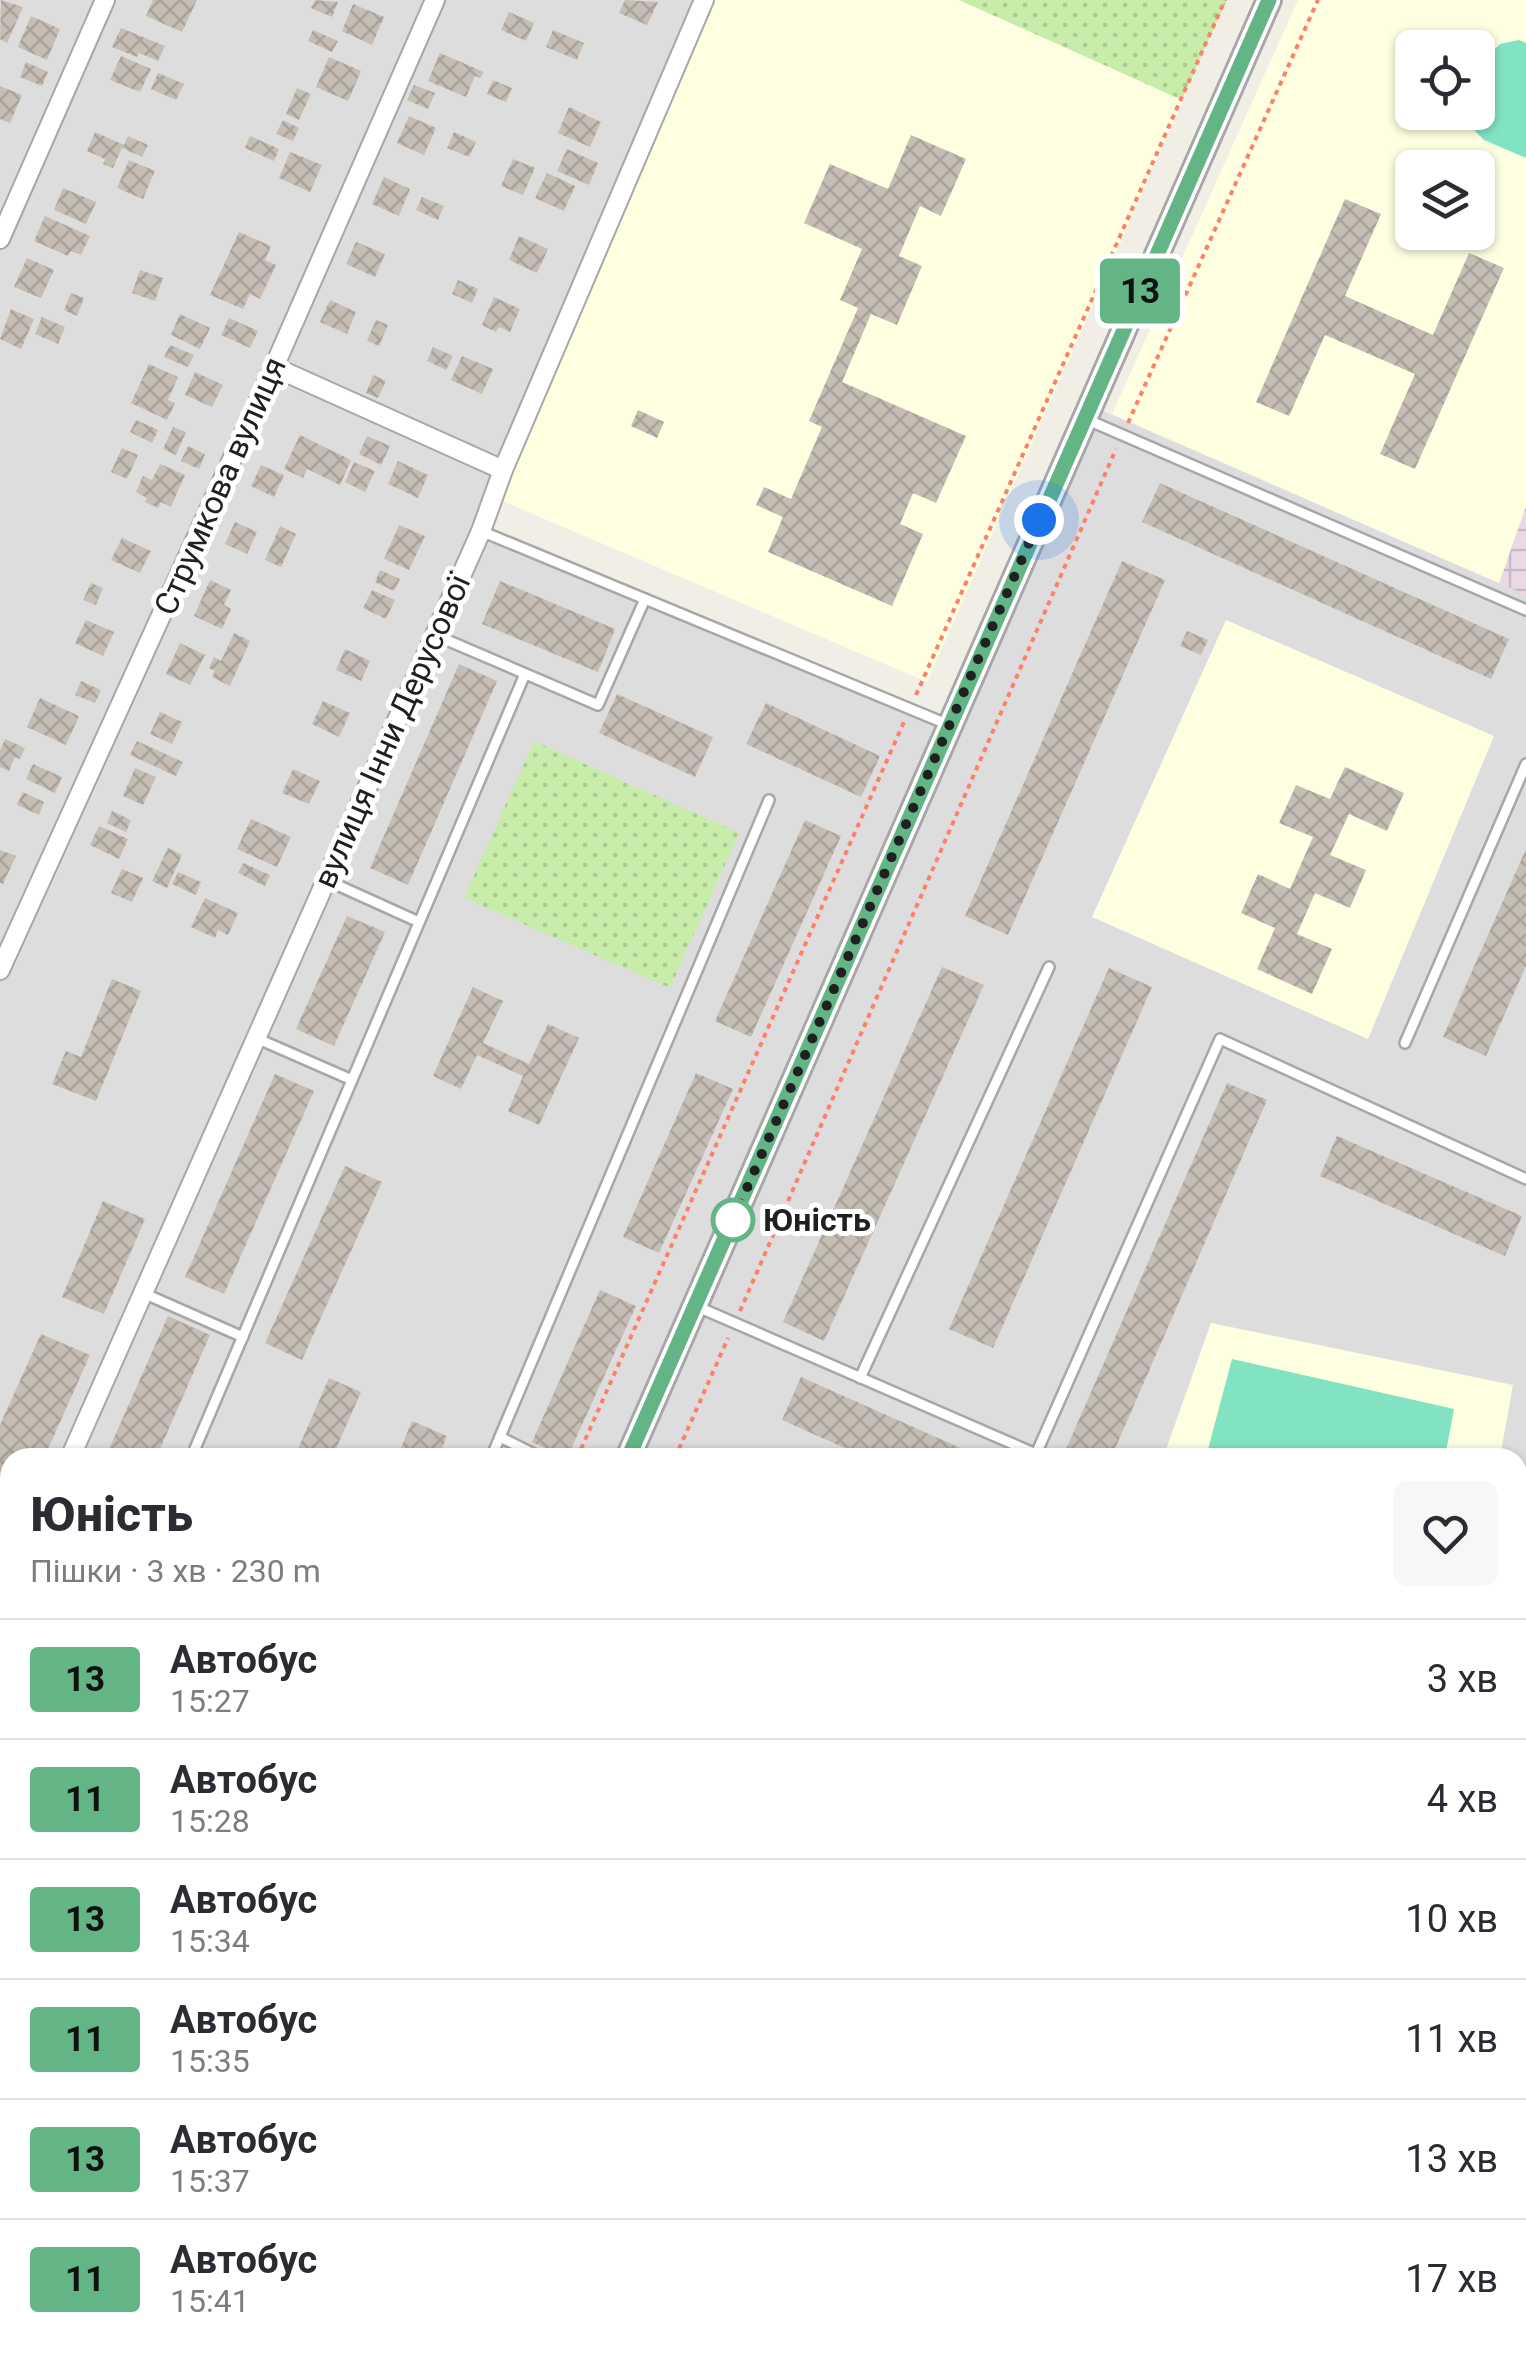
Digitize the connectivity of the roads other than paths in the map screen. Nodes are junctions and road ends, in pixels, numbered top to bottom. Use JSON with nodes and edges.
{"nodes":[{"id":1,"x":105,"y":0,"type":"edge"},
{"id":2,"x":435,"y":0,"type":"edge"},
{"id":3,"x":704,"y":0,"type":"edge"},
{"id":4,"x":1269,"y":0,"type":"edge"},
{"id":5,"x":0,"y":239,"type":"edge"},
{"id":6,"x":274,"y":368,"type":"junction"},
{"id":7,"x":1084,"y":418,"type":"junction"},
{"id":8,"x":502,"y":470,"type":"junction"},
{"id":9,"x":481,"y":531,"type":"junction"},
{"id":10,"x":644,"y":599,"type":"junction"},
{"id":11,"x":1526,"y":610,"type":"edge"},
{"id":12,"x":434,"y":635,"type":"junction"},
{"id":13,"x":525,"y":674,"type":"junction"},
{"id":14,"x":951,"y":726,"type":"junction"},
{"id":15,"x":1526,"y":764,"type":"edge"},
{"id":16,"x":769,"y":800,"type":"dead end"},
{"id":17,"x":326,"y":880,"type":"junction"},
{"id":18,"x":419,"y":922,"type":"junction"},
{"id":19,"x":1049,"y":967,"type":"dead end"},
{"id":20,"x":0,"y":970,"type":"edge"},
{"id":21,"x":256,"y":1038,"type":"junction"},
{"id":22,"x":1405,"y":1044,"type":"dead end"},
{"id":23,"x":352,"y":1080,"type":"junction"},
{"id":24,"x":1526,"y":1179,"type":"edge"},
{"id":25,"x":143,"y":1293,"type":"junction"},
{"id":26,"x":695,"y":1306,"type":"junction"},
{"id":27,"x":242,"y":1337,"type":"junction"},
{"id":28,"x":860,"y":1378,"type":"junction"},
{"id":29,"x":500,"y":1436,"type":"junction"},
{"id":30,"x":74,"y":1448,"type":"edge"},
{"id":31,"x":196,"y":1448,"type":"edge"},
{"id":32,"x":496,"y":1448,"type":"edge"},
{"id":33,"x":523,"y":1448,"type":"edge"},
{"id":34,"x":632,"y":1448,"type":"edge"},
{"id":35,"x":1022,"y":1448,"type":"edge"},
{"id":36,"x":1039,"y":1448,"type":"edge"}],
"edges":[{"from":1,"to":5,"type":"street"},
{"from":2,"to":6,"type":"street","name":"Струмкова вулиця"},
{"from":3,"to":8,"type":"street","name":"вулиця Інни Дерусової"},
{"from":4,"to":7,"type":"street"},
{"from":6,"to":8,"type":"street"},
{"from":6,"to":20,"type":"street","name":"Струмкова вулиця"},
{"from":7,"to":11,"type":"lane"},
{"from":7,"to":14,"type":"street"},
{"from":8,"to":9,"type":"street","name":"вулиця Інни Дерусової"},
{"from":9,"to":10,"type":"lane"},
{"from":9,"to":12,"type":"street","name":"вулиця Інни Дерусової"},
{"from":10,"to":13,"type":"lane"},
{"from":10,"to":14,"type":"lane"},
{"from":12,"to":13,"type":"lane"},
{"from":12,"to":17,"type":"street","name":"вулиця Інни Дерусової"},
{"from":13,"to":18,"type":"lane"},
{"from":14,"to":26,"type":"street"},
{"from":15,"to":22,"type":"lane"},
{"from":16,"to":29,"type":"lane"},
{"from":17,"to":18,"type":"lane"},
{"from":17,"to":21,"type":"street","name":"вулиця Інни Дерусової"},
{"from":18,"to":23,"type":"lane"},
{"from":19,"to":28,"type":"lane"},
{"from":21,"to":23,"type":"lane"},
{"from":21,"to":25,"type":"street","name":"вулиця Інни Дерусової"},
{"from":23,"to":27,"type":"lane"},
{"from":24,"to":36,"type":"lane"},
{"from":25,"to":27,"type":"lane"},
{"from":25,"to":30,"type":"street","name":"вулиця Інни Дерусової"},
{"from":26,"to":28,"type":"lane"},
{"from":26,"to":34,"type":"street"},
{"from":27,"to":31,"type":"lane"},
{"from":28,"to":35,"type":"lane"},
{"from":29,"to":32,"type":"lane"},
{"from":29,"to":33,"type":"lane"}]}
